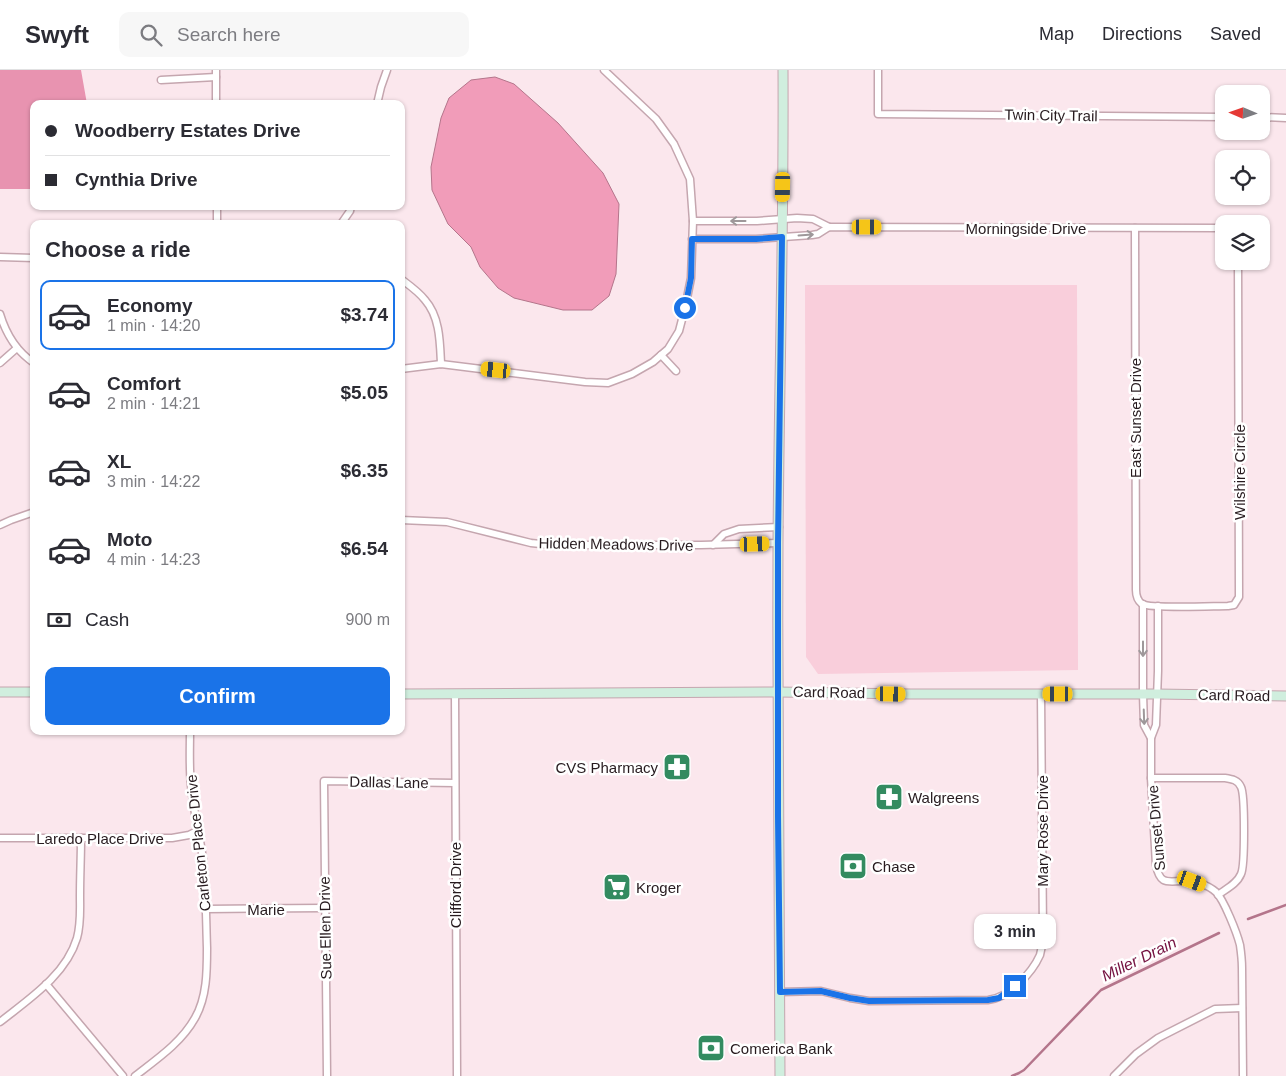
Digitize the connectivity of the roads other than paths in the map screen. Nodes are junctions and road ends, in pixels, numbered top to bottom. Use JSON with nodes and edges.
{"nodes":[{"id":1,"x":387,"y":70,"type":"edge"},
{"id":2,"x":604,"y":70,"type":"edge"},
{"id":3,"x":783,"y":70,"type":"edge"},
{"id":4,"x":878,"y":70,"type":"edge"},
{"id":5,"x":216,"y":73,"type":"edge"},
{"id":6,"x":161,"y":80,"type":"dead end"},
{"id":7,"x":216,"y":100,"type":"edge"},
{"id":8,"x":378,"y":100,"type":"edge"},
{"id":9,"x":1215,"y":117,"type":"edge"},
{"id":10,"x":1270,"y":118,"type":"edge"},
{"id":11,"x":1286,"y":118,"type":"edge"},
{"id":12,"x":782,"y":220,"type":"junction"},
{"id":13,"x":693,"y":221,"type":"junction"},
{"id":14,"x":829,"y":227,"type":"junction"},
{"id":15,"x":1135,"y":228,"type":"junction"},
{"id":16,"x":1215,"y":228,"type":"edge"},
{"id":17,"x":782,"y":237,"type":"junction"},
{"id":18,"x":692,"y":239,"type":"junction"},
{"id":19,"x":0,"y":258,"type":"edge"},
{"id":20,"x":30,"y":258,"type":"edge"},
{"id":21,"x":1238,"y":270,"type":"edge"},
{"id":22,"x":405,"y":282,"type":"edge"},
{"id":23,"x":0,"y":314,"type":"edge"},
{"id":24,"x":17,"y":348,"type":"junction"},
{"id":25,"x":661,"y":355,"type":"junction"},
{"id":26,"x":30,"y":360,"type":"edge"},
{"id":27,"x":0,"y":362,"type":"edge"},
{"id":28,"x":441,"y":364,"type":"junction"},
{"id":29,"x":405,"y":368,"type":"edge"},
{"id":30,"x":676,"y":371,"type":"dead end"},
{"id":31,"x":30,"y":513,"type":"edge"},
{"id":32,"x":405,"y":520,"type":"edge"},
{"id":33,"x":0,"y":526,"type":"edge"},
{"id":34,"x":778,"y":526,"type":"junction"},
{"id":35,"x":778,"y":543,"type":"junction"},
{"id":36,"x":713,"y":545,"type":"junction"},
{"id":37,"x":1143,"y":604,"type":"junction"},
{"id":38,"x":1158,"y":606,"type":"junction"},
{"id":39,"x":0,"y":692,"type":"edge"},
{"id":40,"x":30,"y":692,"type":"edge"},
{"id":41,"x":778,"y":692,"type":"junction"},
{"id":42,"x":405,"y":694,"type":"edge"},
{"id":43,"x":454,"y":694,"type":"junction"},
{"id":44,"x":1042,"y":694,"type":"junction"},
{"id":45,"x":1143,"y":694,"type":"junction"},
{"id":46,"x":1157,"y":694,"type":"junction"},
{"id":47,"x":1286,"y":696,"type":"edge"},
{"id":48,"x":190,"y":735,"type":"edge"},
{"id":49,"x":1151,"y":738,"type":"junction"},
{"id":50,"x":1151,"y":778,"type":"junction"},
{"id":51,"x":324,"y":781,"type":"joint"},
{"id":52,"x":454,"y":783,"type":"junction"},
{"id":53,"x":199,"y":830,"type":"junction"},
{"id":54,"x":0,"y":838,"type":"edge"},
{"id":55,"x":81,"y":838,"type":"junction"},
{"id":56,"x":1218,"y":895,"type":"junction"},
{"id":57,"x":325,"y":908,"type":"junction"},
{"id":58,"x":206,"y":909,"type":"junction"},
{"id":59,"x":46,"y":984,"type":"junction"},
{"id":60,"x":780,"y":992,"type":"junction"},
{"id":61,"x":1242,"y":1008,"type":"junction"},
{"id":62,"x":0,"y":1022,"type":"edge"},
{"id":63,"x":123,"y":1076,"type":"edge"},
{"id":64,"x":135,"y":1076,"type":"edge"},
{"id":65,"x":327,"y":1076,"type":"edge"},
{"id":66,"x":457,"y":1076,"type":"edge"},
{"id":67,"x":780,"y":1076,"type":"edge"},
{"id":68,"x":1114,"y":1076,"type":"edge"},
{"id":69,"x":1243,"y":1076,"type":"edge"}],
"edges":[{"from":1,"to":8,"type":"street"},
{"from":2,"to":13,"type":"street"},
{"from":3,"to":12,"type":"street"},
{"from":4,"to":9,"type":"street","name":"Twin City Trail"},
{"from":5,"to":6,"type":"street"},
{"from":5,"to":7,"type":"street"},
{"from":10,"to":11,"type":"street"},
{"from":12,"to":13,"type":"street","name":"Morningside Drive","one_way":true},
{"from":12,"to":14,"type":"street","name":"Morningside Drive"},
{"from":12,"to":17,"type":"street"},
{"from":13,"to":18,"type":"street"},
{"from":14,"to":15,"type":"street","name":"Morningside Drive"},
{"from":17,"to":14,"type":"street","name":"Morningside Drive","one_way":true},
{"from":15,"to":16,"type":"street","name":"Morningside Drive"},
{"from":15,"to":37,"type":"street","name":"East Sunset Drive"},
{"from":17,"to":18,"type":"street","name":"Morningside Drive"},
{"from":17,"to":34,"type":"street"},
{"from":18,"to":25,"type":"street"},
{"from":19,"to":20,"type":"street"},
{"from":21,"to":38,"type":"street","name":"Wilshire Circle"},
{"from":22,"to":28,"type":"street"},
{"from":23,"to":24,"type":"street"},
{"from":24,"to":26,"type":"street"},
{"from":24,"to":27,"type":"street"},
{"from":25,"to":28,"type":"street"},
{"from":25,"to":30,"type":"street"},
{"from":28,"to":29,"type":"street"},
{"from":31,"to":33,"type":"street"},
{"from":32,"to":36,"type":"street","name":"Hidden Meadows Drive"},
{"from":34,"to":35,"type":"street"},
{"from":34,"to":36,"type":"street","name":"Hidden Meadows Drive"},
{"from":35,"to":36,"type":"street","name":"Hidden Meadows Drive"},
{"from":35,"to":41,"type":"street"},
{"from":37,"to":38,"type":"street"},
{"from":37,"to":45,"type":"street","name":"East Sunset Drive","one_way":true},
{"from":38,"to":46,"type":"street"},
{"from":39,"to":40,"type":"street"},
{"from":41,"to":43,"type":"street","name":"Card Road"},
{"from":41,"to":44,"type":"street","name":"Card Road"},
{"from":41,"to":60,"type":"street"},
{"from":42,"to":43,"type":"street","name":"Card Road"},
{"from":43,"to":52,"type":"street","name":"Clifford Drive"},
{"from":44,"to":45,"type":"street","name":"Card Road"},
{"from":44,"to":60,"type":"street","name":"Mary Rose Drive"},
{"from":45,"to":46,"type":"street","name":"Card Road"},
{"from":45,"to":49,"type":"street","name":"Sunset Drive","one_way":true},
{"from":46,"to":47,"type":"street","name":"Card Road"},
{"from":46,"to":49,"type":"street","name":"Sunset Drive"},
{"from":48,"to":53,"type":"street","name":"Carleton Place Drive"},
{"from":49,"to":50,"type":"street","name":"Sunset Drive"},
{"from":50,"to":56,"type":"street","name":"Sunset Drive"},
{"from":50,"to":56,"type":"street"},
{"from":51,"to":52,"type":"street","name":"Dallas Lane"},
{"from":51,"to":57,"type":"street","name":"Sue Ellen Drive"},
{"from":52,"to":66,"type":"street","name":"Clifford Drive"},
{"from":53,"to":55,"type":"street","name":"Laredo Place Drive"},
{"from":53,"to":58,"type":"street","name":"Carleton Place Drive"},
{"from":54,"to":55,"type":"street","name":"Laredo Place Drive"},
{"from":55,"to":59,"type":"street"},
{"from":56,"to":61,"type":"street"},
{"from":57,"to":58,"type":"street","name":"Marie"},
{"from":57,"to":65,"type":"street","name":"Sue Ellen Drive"},
{"from":58,"to":64,"type":"street","name":"Carleton Place Drive"},
{"from":59,"to":62,"type":"street"},
{"from":59,"to":63,"type":"street"},
{"from":60,"to":67,"type":"street"},
{"from":61,"to":68,"type":"street"},
{"from":61,"to":69,"type":"street"}]}
